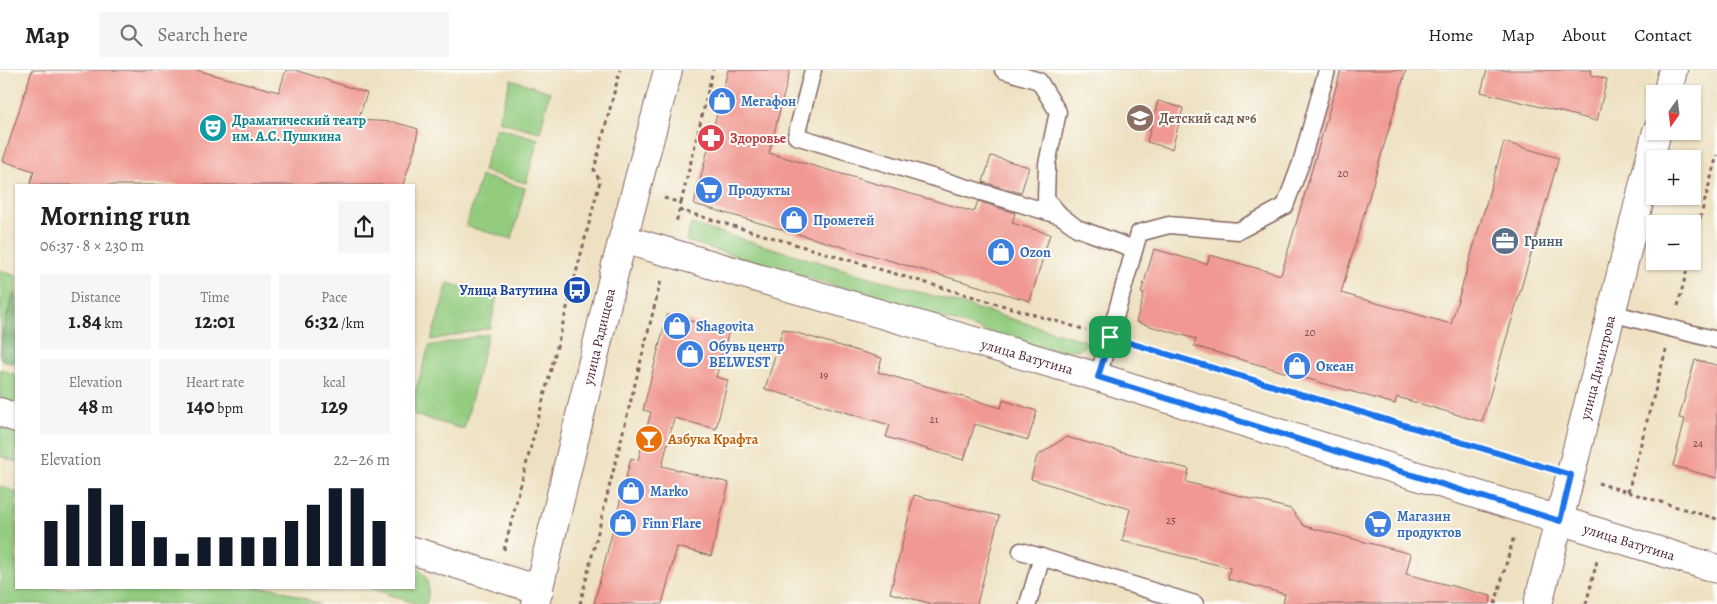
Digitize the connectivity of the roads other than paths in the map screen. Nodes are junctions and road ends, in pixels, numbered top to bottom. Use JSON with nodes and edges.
{"nodes":[{"id":1,"x":668,"y":70,"type":"edge"},
{"id":2,"x":813,"y":70,"type":"edge"},
{"id":3,"x":1003,"y":70,"type":"edge"},
{"id":4,"x":1327,"y":70,"type":"edge"},
{"id":5,"x":1673,"y":70,"type":"edge"},
{"id":6,"x":1669,"y":85,"type":"edge"},
{"id":7,"x":1655,"y":140,"type":"edge"},
{"id":8,"x":1061,"y":216,"type":"junction"},
{"id":9,"x":623,"y":239,"type":"junction"},
{"id":10,"x":1134,"y":250,"type":"junction"},
{"id":11,"x":1611,"y":313,"type":"junction"},
{"id":12,"x":1717,"y":340,"type":"edge"},
{"id":13,"x":1098,"y":377,"type":"junction"},
{"id":14,"x":0,"y":412,"type":"edge"},
{"id":15,"x":15,"y":418,"type":"edge"},
{"id":16,"x":1560,"y":521,"type":"junction"},
{"id":17,"x":415,"y":551,"type":"edge"},
{"id":18,"x":1021,"y":551,"type":"dead end"},
{"id":19,"x":1042,"y":557,"type":"junction"},
{"id":20,"x":1717,"y":568,"type":"edge"},
{"id":21,"x":537,"y":597,"type":"edge"},
{"id":22,"x":1028,"y":604,"type":"edge"},
{"id":23,"x":1195,"y":604,"type":"edge"},
{"id":24,"x":1538,"y":604,"type":"edge"}],
"edges":[{"from":1,"to":9,"type":"street","name":"улица Радищева"},
{"from":2,"to":8,"type":"lane"},
{"from":3,"to":8,"type":"lane"},
{"from":4,"to":10,"type":"lane"},
{"from":5,"to":6,"type":"street"},
{"from":7,"to":11,"type":"street","name":"улица Димитрова"},
{"from":8,"to":10,"type":"lane"},
{"from":9,"to":13,"type":"street","name":"улица Ватутина"},
{"from":9,"to":21,"type":"street","name":"улица Радищева"},
{"from":10,"to":13,"type":"lane"},
{"from":11,"to":12,"type":"lane"},
{"from":11,"to":16,"type":"street","name":"улица Димитрова"},
{"from":13,"to":16,"type":"street","name":"улица Ватутина"},
{"from":14,"to":15,"type":"street"},
{"from":16,"to":20,"type":"street","name":"улица Ватутина"},
{"from":16,"to":24,"type":"street","name":"улица Димитрова"},
{"from":17,"to":21,"type":"street"},
{"from":18,"to":19,"type":"lane"},
{"from":19,"to":22,"type":"lane"},
{"from":19,"to":23,"type":"lane"}]}
